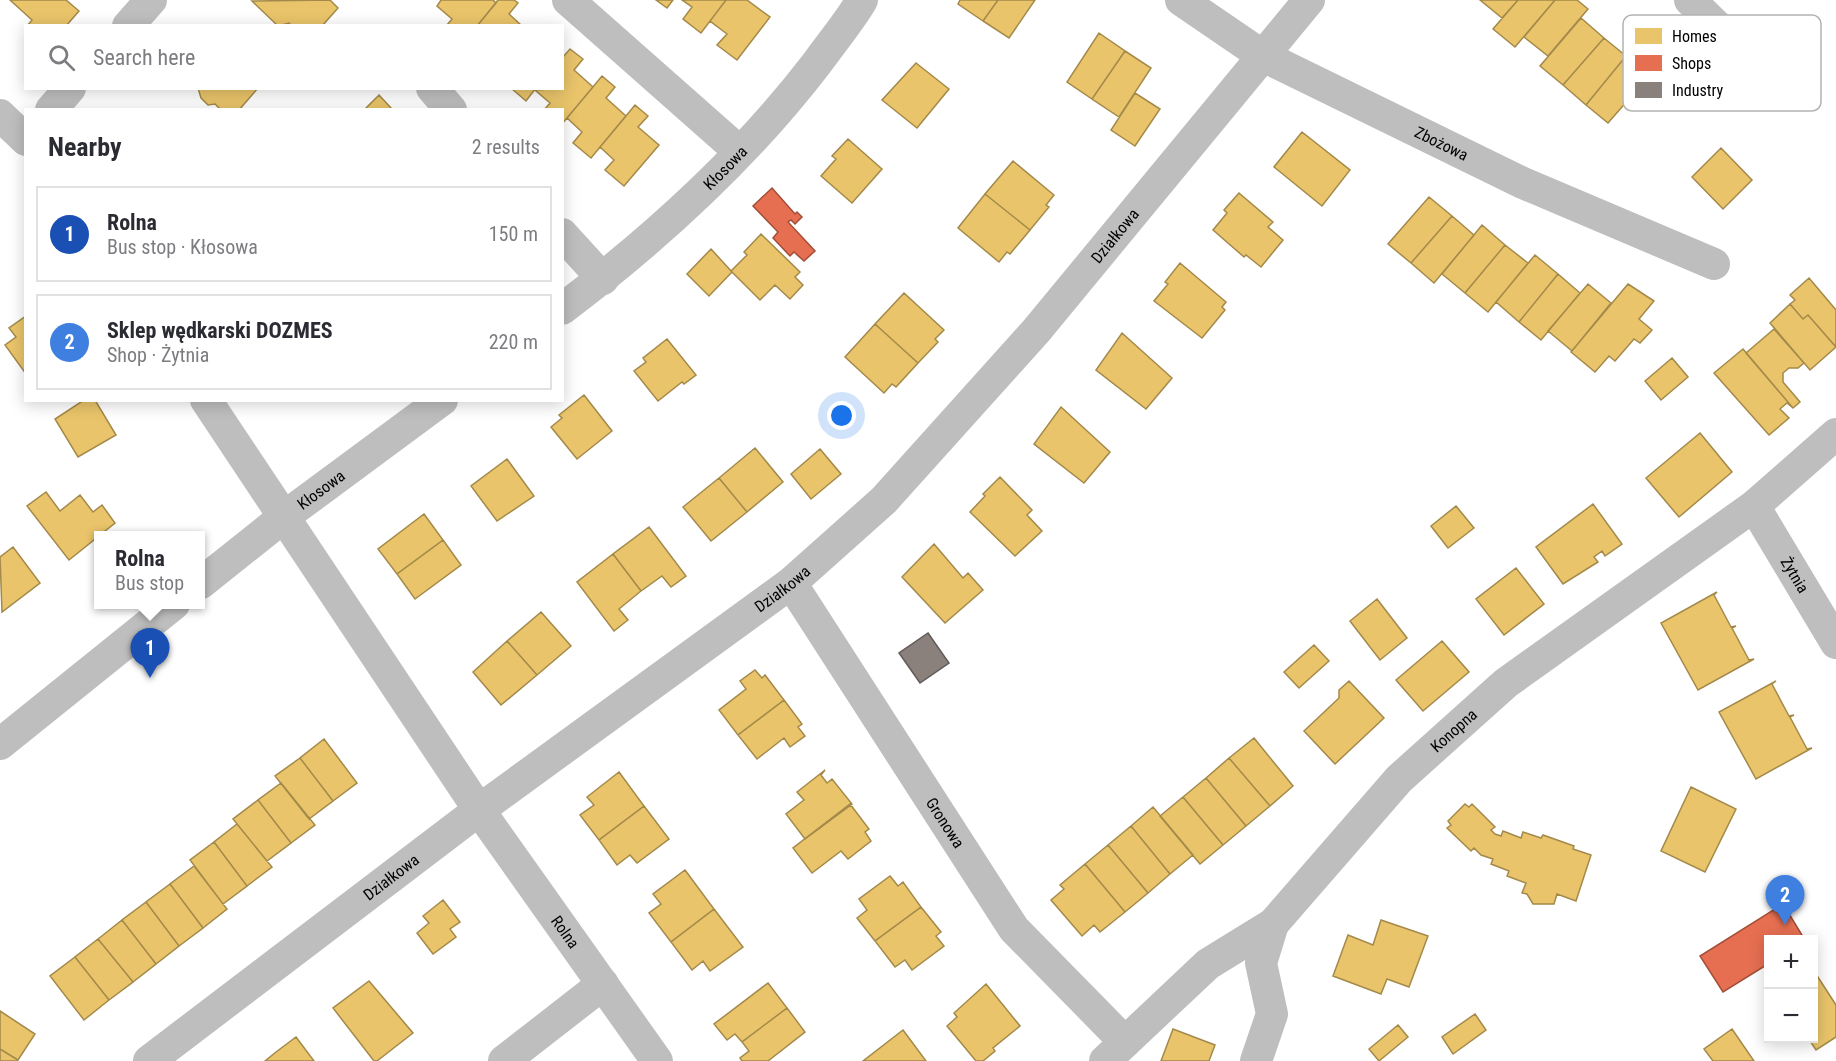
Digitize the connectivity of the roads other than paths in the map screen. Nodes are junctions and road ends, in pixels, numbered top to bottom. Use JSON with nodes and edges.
{"nodes":[{"id":1,"x":151,"y":0,"type":"edge"},
{"id":2,"x":568,"y":0,"type":"edge"},
{"id":3,"x":1180,"y":0,"type":"edge"},
{"id":4,"x":1309,"y":0,"type":"edge"},
{"id":5,"x":1690,"y":0,"type":"edge"},
{"id":6,"x":851,"y":4,"type":"edge"},
{"id":7,"x":1705,"y":15,"type":"edge"},
{"id":8,"x":130,"y":24,"type":"edge"},
{"id":9,"x":1263,"y":56,"type":"junction"},
{"id":10,"x":68,"y":90,"type":"edge"},
{"id":11,"x":434,"y":90,"type":"edge"},
{"id":12,"x":53,"y":108,"type":"edge"},
{"id":13,"x":449,"y":108,"type":"edge"},
{"id":14,"x":0,"y":115,"type":"edge"},
{"id":15,"x":24,"y":138,"type":"edge"},
{"id":16,"x":740,"y":152,"type":"junction"},
{"id":17,"x":564,"y":236,"type":"edge"},
{"id":18,"x":1714,"y":264,"type":"dead end"},
{"id":19,"x":603,"y":279,"type":"junction"},
{"id":20,"x":564,"y":308,"type":"edge"},
{"id":21,"x":207,"y":402,"type":"edge"},
{"id":22,"x":439,"y":402,"type":"edge"},
{"id":23,"x":1836,"y":434,"type":"edge"},
{"id":24,"x":1754,"y":506,"type":"junction"},
{"id":25,"x":285,"y":516,"type":"junction"},
{"id":26,"x":205,"y":580,"type":"edge"},
{"id":27,"x":791,"y":583,"type":"junction"},
{"id":28,"x":168,"y":609,"type":"edge"},
{"id":29,"x":1836,"y":643,"type":"edge"},
{"id":30,"x":0,"y":744,"type":"edge"},
{"id":31,"x":479,"y":810,"type":"junction"},
{"id":32,"x":1273,"y":924,"type":"junction"},
{"id":33,"x":603,"y":984,"type":"junction"},
{"id":34,"x":1115,"y":1051,"type":"edge"},
{"id":35,"x":148,"y":1061,"type":"edge"},
{"id":36,"x":504,"y":1061,"type":"edge"},
{"id":37,"x":657,"y":1061,"type":"edge"},
{"id":38,"x":1256,"y":1061,"type":"edge"}],
"edges":[{"from":1,"to":8,"type":"street"},
{"from":2,"to":16,"type":"street"},
{"from":3,"to":9,"type":"street","name":"Zbożowa"},
{"from":4,"to":9,"type":"street","name":"Działkowa"},
{"from":5,"to":7,"type":"street"},
{"from":6,"to":16,"type":"street","name":"Kłosowa"},
{"from":9,"to":18,"type":"street","name":"Zbożowa"},
{"from":9,"to":27,"type":"street","name":"Działkowa"},
{"from":10,"to":12,"type":"street"},
{"from":11,"to":13,"type":"street"},
{"from":14,"to":15,"type":"street"},
{"from":16,"to":19,"type":"street","name":"Kłosowa"},
{"from":17,"to":19,"type":"street"},
{"from":19,"to":20,"type":"street","name":"Kłosowa"},
{"from":21,"to":25,"type":"street","name":"Rolna"},
{"from":22,"to":25,"type":"street","name":"Kłosowa"},
{"from":23,"to":24,"type":"street","name":"Konopna"},
{"from":24,"to":29,"type":"street","name":"Żytnia"},
{"from":24,"to":32,"type":"street","name":"Konopna"},
{"from":25,"to":26,"type":"street","name":"Kłosowa"},
{"from":25,"to":31,"type":"street","name":"Rolna"},
{"from":27,"to":31,"type":"street","name":"Działkowa"},
{"from":27,"to":34,"type":"street","name":"Gronowa"},
{"from":28,"to":30,"type":"street"},
{"from":31,"to":33,"type":"street","name":"Rolna"},
{"from":31,"to":35,"type":"street","name":"Działkowa"},
{"from":32,"to":34,"type":"street","name":"Konopna"},
{"from":32,"to":38,"type":"street"},
{"from":33,"to":36,"type":"street"},
{"from":33,"to":37,"type":"street","name":"Rolna"}]}
